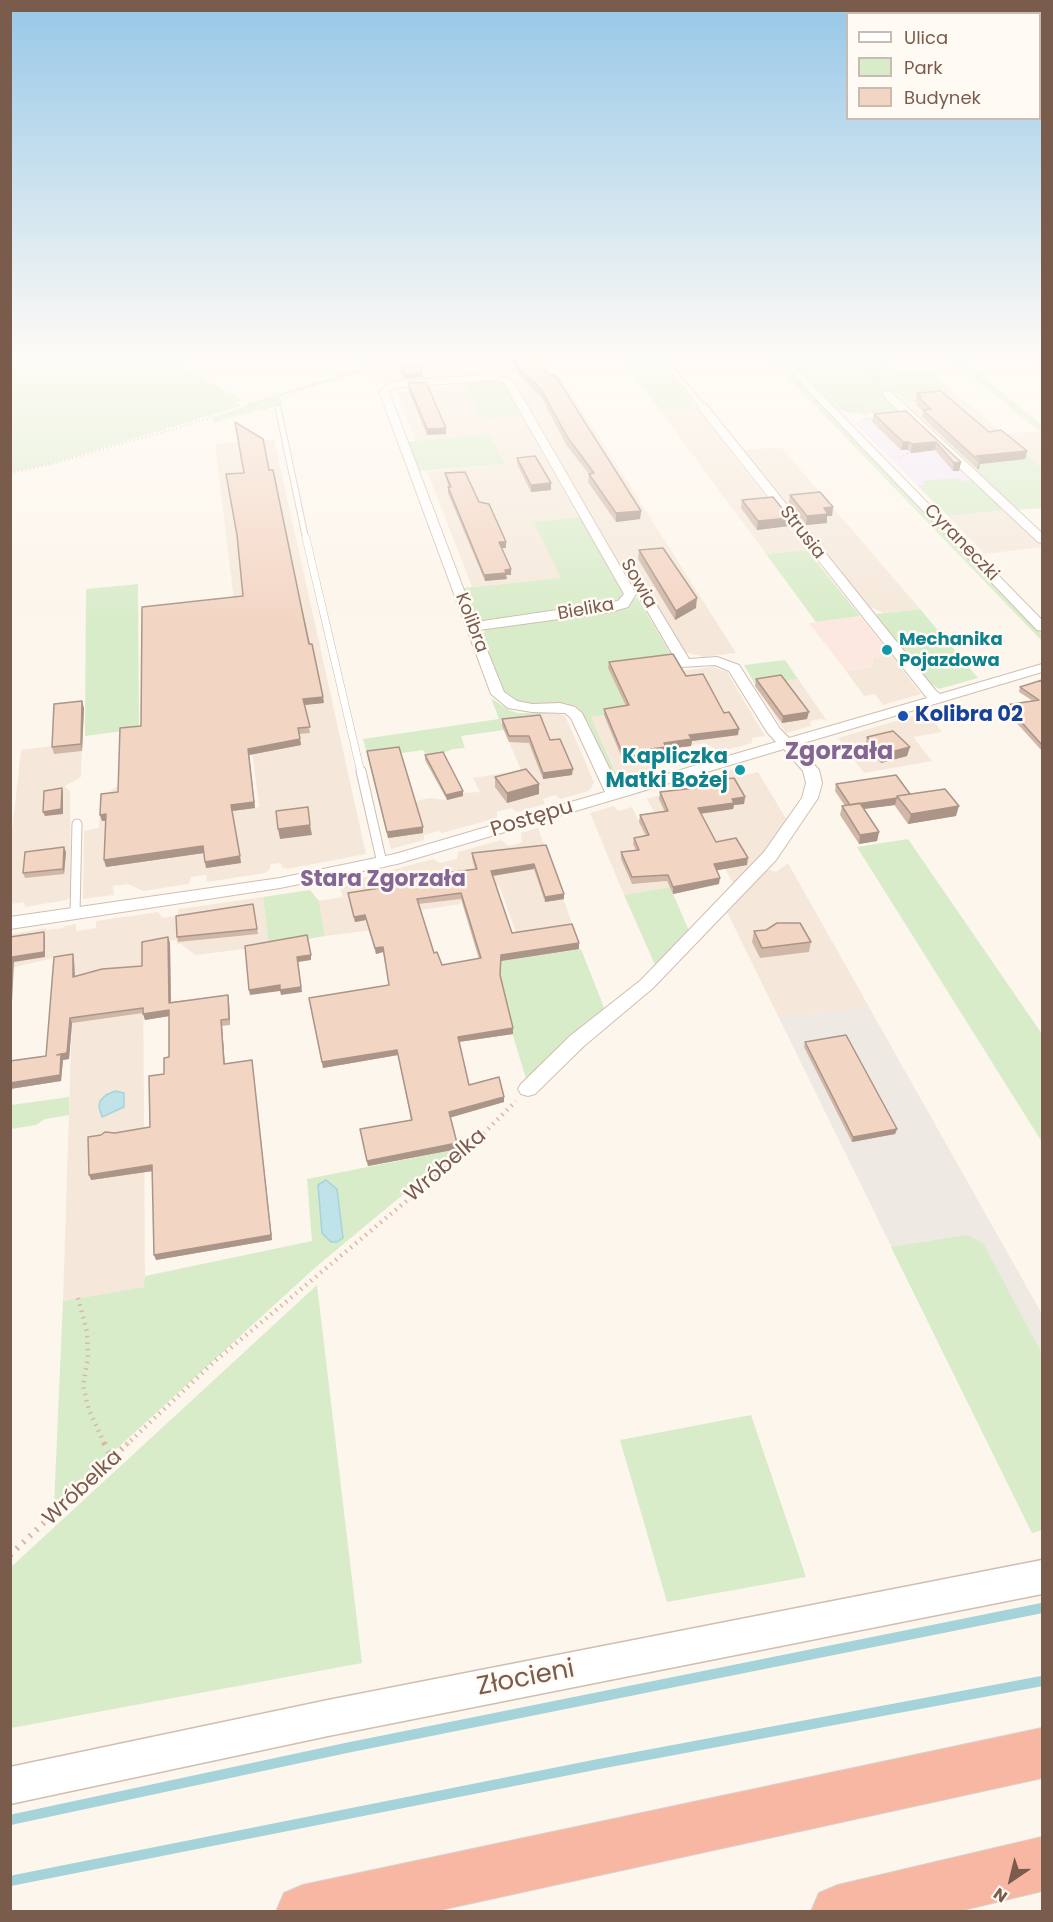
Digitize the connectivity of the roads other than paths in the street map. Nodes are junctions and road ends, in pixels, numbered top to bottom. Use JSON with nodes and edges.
{"nodes":[{"id":1,"x":286,"y":446,"type":"edge"},
{"id":2,"x":404,"y":446,"type":"edge"},
{"id":3,"x":548,"y":446,"type":"edge"},
{"id":4,"x":551,"y":446,"type":"edge"},
{"id":5,"x":733,"y":446,"type":"edge"},
{"id":6,"x":866,"y":446,"type":"edge"},
{"id":7,"x":942,"y":446,"type":"edge"},
{"id":8,"x":1042,"y":539,"type":"edge"},
{"id":9,"x":471,"y":627,"type":"junction"},
{"id":10,"x":1042,"y":627,"type":"edge"},
{"id":11,"x":1042,"y":668,"type":"edge"},
{"id":12,"x":939,"y":699,"type":"junction"},
{"id":13,"x":786,"y":744,"type":"junction"},
{"id":14,"x":614,"y":795,"type":"junction"},
{"id":15,"x":77,"y":824,"type":"dead end"},
{"id":16,"x":382,"y":863,"type":"junction"},
{"id":17,"x":75,"y":914,"type":"junction"},
{"id":18,"x":10,"y":923,"type":"edge"},
{"id":19,"x":528,"y":1089,"type":"road end"},
{"id":20,"x":1042,"y":1577,"type":"edge"},
{"id":21,"x":1042,"y":1753,"type":"edge"},
{"id":22,"x":10,"y":1786,"type":"edge"},
{"id":23,"x":1042,"y":1864,"type":"edge"},
{"id":24,"x":303,"y":1911,"type":"edge"},
{"id":25,"x":838,"y":1911,"type":"edge"}],
"edges":[{"from":1,"to":16,"type":"lane"},
{"from":2,"to":9,"type":"street","name":"Kolibra"},
{"from":3,"to":9,"type":"street","name":"Bielika"},
{"from":4,"to":13,"type":"street","name":"Sowia"},
{"from":5,"to":12,"type":"street","name":"Strusia"},
{"from":6,"to":10,"type":"street","name":"Cyraneczki"},
{"from":7,"to":8,"type":"street"},
{"from":9,"to":14,"type":"street","name":"Kolibra"},
{"from":11,"to":12,"type":"street","name":"Postępu"},
{"from":12,"to":13,"type":"street","name":"Postępu"},
{"from":13,"to":14,"type":"street","name":"Postępu"},
{"from":13,"to":19,"type":"street"},
{"from":14,"to":16,"type":"street","name":"Postępu"},
{"from":15,"to":17,"type":"lane"},
{"from":16,"to":17,"type":"street","name":"Postępu"},
{"from":17,"to":18,"type":"street","name":"Postępu"},
{"from":20,"to":22,"type":"street","name":"Złocieni"},
{"from":21,"to":24,"type":"highway"},
{"from":23,"to":25,"type":"highway"}]}
